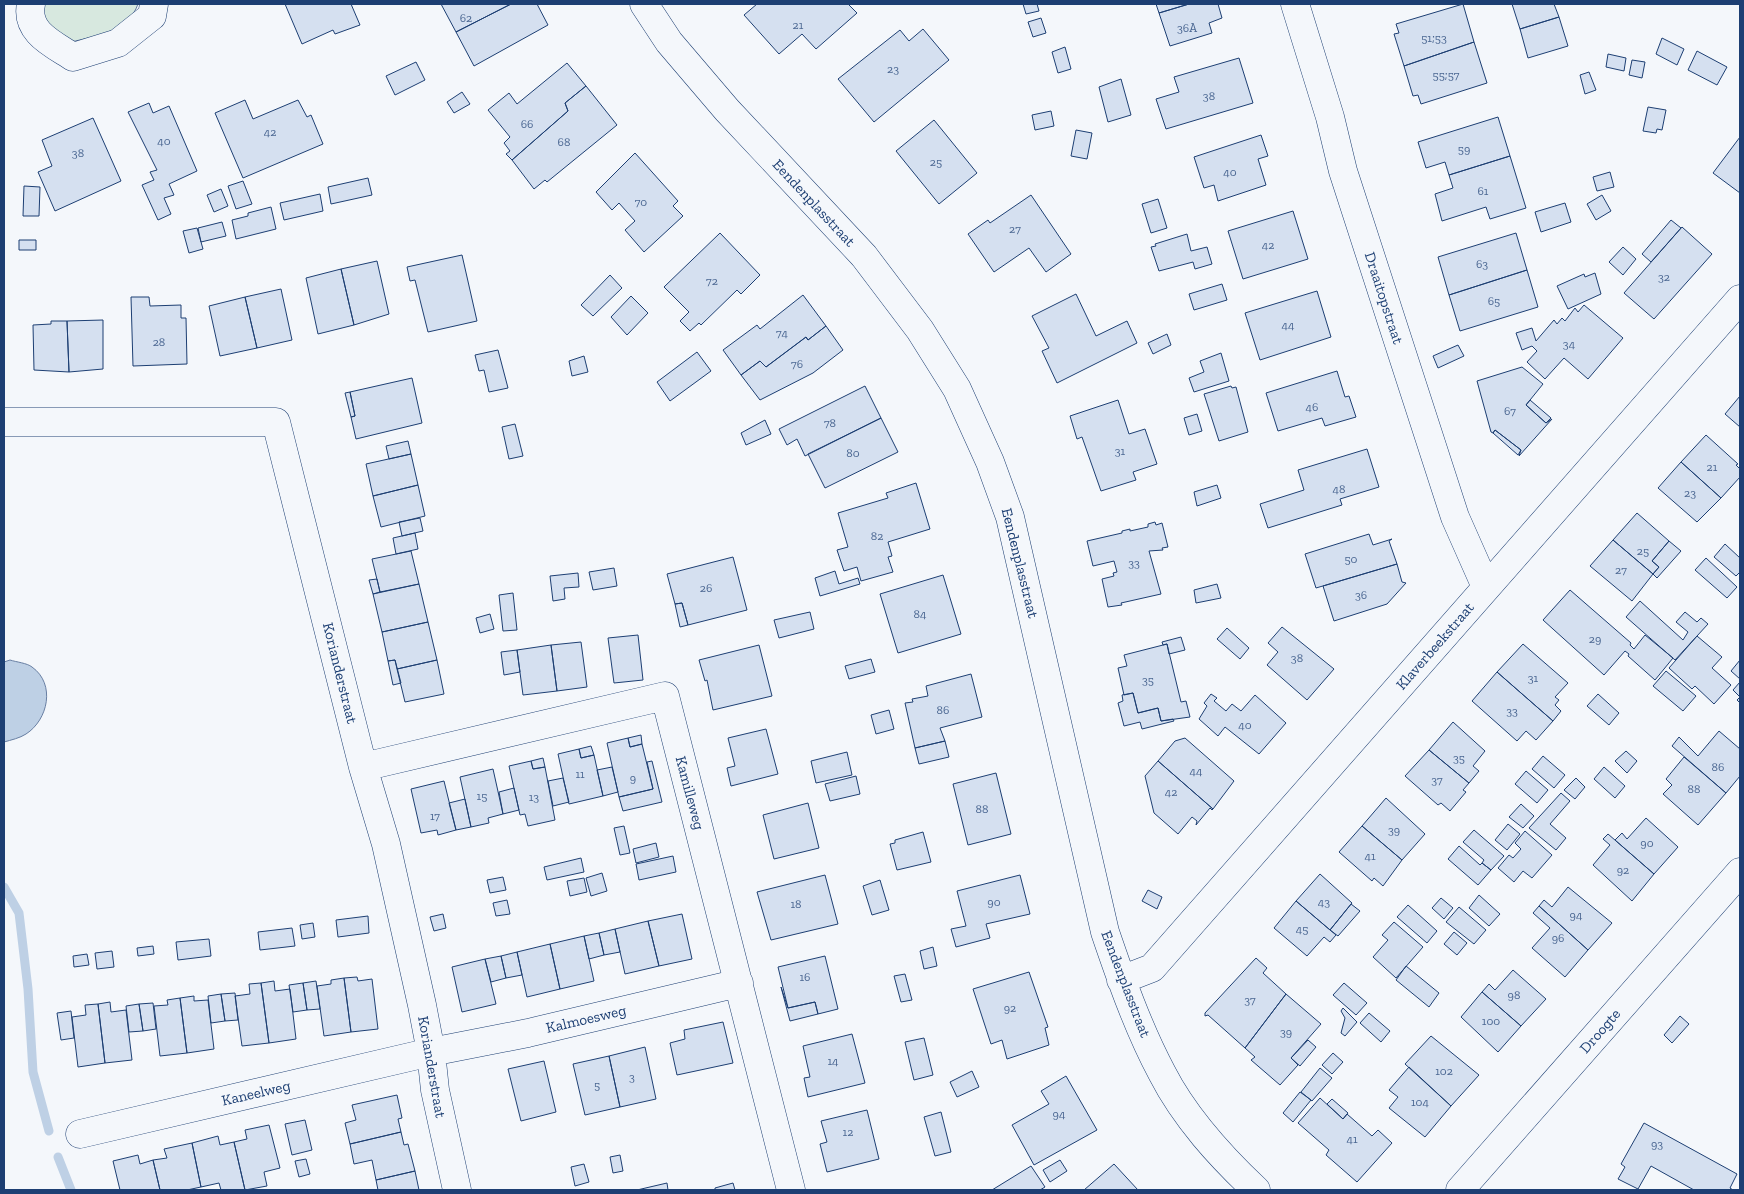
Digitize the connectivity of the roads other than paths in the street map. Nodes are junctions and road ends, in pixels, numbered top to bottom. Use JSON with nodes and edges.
{"nodes":[{"id":1,"x":31,"y":4,"type":"edge"},
{"id":2,"x":154,"y":4,"type":"edge"},
{"id":3,"x":644,"y":4,"type":"edge"},
{"id":4,"x":1295,"y":4,"type":"edge"},
{"id":5,"x":1740,"y":299,"type":"edge"},
{"id":6,"x":4,"y":422,"type":"edge"},
{"id":7,"x":1486,"y":587,"type":"junction"},
{"id":8,"x":363,"y":766,"type":"junction"},
{"id":9,"x":1740,"y":872,"type":"edge"},
{"id":10,"x":1121,"y":980,"type":"junction"},
{"id":11,"x":739,"y":983,"type":"junction"},
{"id":12,"x":431,"y":1052,"type":"junction"},
{"id":13,"x":80,"y":1134,"type":"dead end"},
{"id":14,"x":457,"y":1190,"type":"edge"},
{"id":15,"x":791,"y":1190,"type":"edge"},
{"id":16,"x":1256,"y":1190,"type":"edge"},
{"id":17,"x":1460,"y":1190,"type":"edge"}],
"edges":[{"from":1,"to":2,"type":"street"},
{"from":3,"to":10,"type":"street","name":"Eendenplasstraat"},
{"from":4,"to":7,"type":"street","name":"Draaitopstraat"},
{"from":5,"to":7,"type":"street","name":"Klaverbeekstraat"},
{"from":6,"to":8,"type":"street","name":"Korianderstraat"},
{"from":7,"to":10,"type":"street","name":"Klaverbeekstraat"},
{"from":8,"to":11,"type":"street","name":"Kamilleweg"},
{"from":8,"to":12,"type":"street","name":"Korianderstraat"},
{"from":9,"to":17,"type":"street","name":"Droogte"},
{"from":10,"to":16,"type":"street","name":"Eendenplasstraat"},
{"from":11,"to":12,"type":"street","name":"Kalmoesweg"},
{"from":11,"to":15,"type":"street","name":"Kamilleweg"},
{"from":12,"to":13,"type":"street","name":"Kaneelweg"},
{"from":12,"to":14,"type":"street","name":"Korianderstraat"}]}
